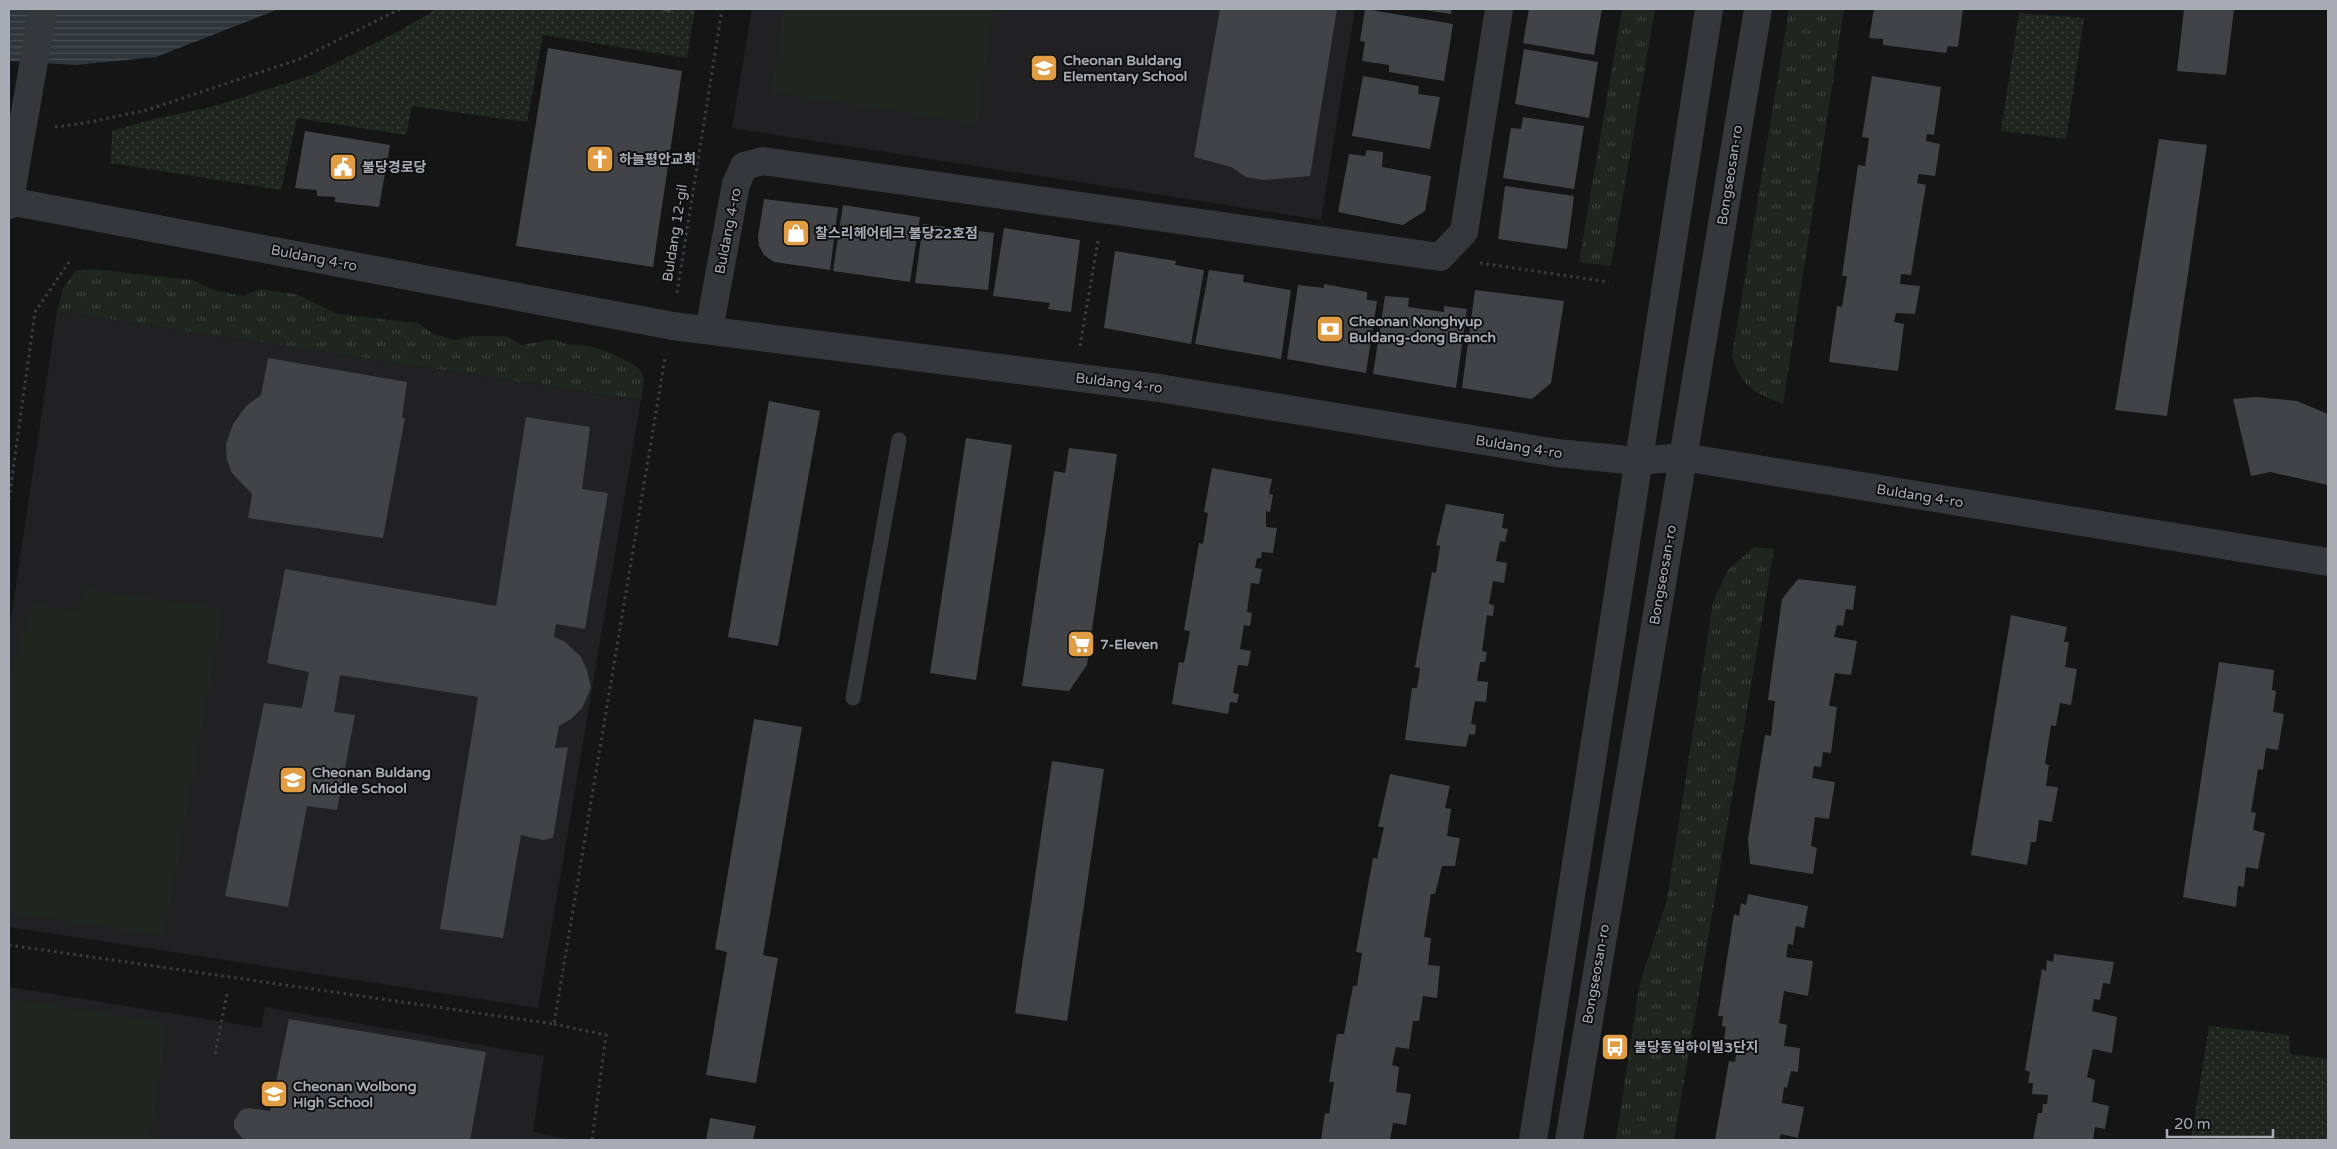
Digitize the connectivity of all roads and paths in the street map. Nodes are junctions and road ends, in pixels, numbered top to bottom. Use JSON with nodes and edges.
{"nodes":[{"id":1,"x":43,"y":9,"type":"edge"},
{"id":2,"x":400,"y":9,"type":"edge"},
{"id":3,"x":722,"y":9,"type":"edge"},
{"id":4,"x":1499,"y":9,"type":"edge"},
{"id":5,"x":1709,"y":9,"type":"edge"},
{"id":6,"x":1758,"y":9,"type":"edge"},
{"id":7,"x":51,"y":127,"type":"dead end"},
{"id":8,"x":9,"y":201,"type":"edge"},
{"id":9,"x":9,"y":205,"type":"edge"},
{"id":10,"x":1104,"y":208,"type":"junction"},
{"id":11,"x":1440,"y":257,"type":"junction"},
{"id":12,"x":69,"y":262,"type":"dead end"},
{"id":13,"x":1609,"y":282,"type":"dead end"},
{"id":14,"x":673,"y":326,"type":"junction"},
{"id":15,"x":709,"y":330,"type":"junction"},
{"id":16,"x":1074,"y":377,"type":"junction"},
{"id":17,"x":899,"y":440,"type":"dead end"},
{"id":18,"x":1683,"y":457,"type":"junction"},
{"id":19,"x":1638,"y":461,"type":"junction"},
{"id":20,"x":9,"y":499,"type":"edge"},
{"id":21,"x":2328,"y":562,"type":"edge"},
{"id":22,"x":853,"y":698,"type":"dead end"},
{"id":23,"x":9,"y":944,"type":"edge"},
{"id":24,"x":227,"y":994,"type":"dead end"},
{"id":25,"x":554,"y":1024,"type":"junction"},
{"id":26,"x":215,"y":1054,"type":"dead end"},
{"id":27,"x":592,"y":1140,"type":"edge"},
{"id":28,"x":1533,"y":1140,"type":"edge"},
{"id":29,"x":1569,"y":1140,"type":"edge"}],
"edges":[{"from":1,"to":8,"type":"street"},
{"from":2,"to":7,"type":"path"},
{"from":3,"to":14,"type":"path","name":"Buldang 12-gil"},
{"from":4,"to":11,"type":"street"},
{"from":5,"to":19,"type":"street"},
{"from":6,"to":18,"type":"street","name":"Bongseosan-ro"},
{"from":8,"to":9,"type":"street"},
{"from":8,"to":14,"type":"street","name":"Buldang 4-ro"},
{"from":10,"to":11,"type":"street","name":"Buldang 4-ro"},
{"from":10,"to":15,"type":"street","name":"Buldang 4-ro"},
{"from":10,"to":16,"type":"path"},
{"from":11,"to":13,"type":"path"},
{"from":12,"to":20,"type":"path"},
{"from":14,"to":15,"type":"street","name":"Buldang 4-ro"},
{"from":14,"to":25,"type":"path","name":"Buldang 12-gil"},
{"from":15,"to":16,"type":"street","name":"Buldang 4-ro"},
{"from":16,"to":19,"type":"street","name":"Buldang 4-ro"},
{"from":17,"to":22,"type":"lane"},
{"from":18,"to":19,"type":"street","name":"Buldang 4-ro"},
{"from":18,"to":21,"type":"street","name":"Buldang 4-ro"},
{"from":18,"to":29,"type":"street","name":"Bongseosan-ro"},
{"from":19,"to":28,"type":"street"},
{"from":23,"to":25,"type":"path"},
{"from":24,"to":26,"type":"path"},
{"from":25,"to":27,"type":"path"}]}
